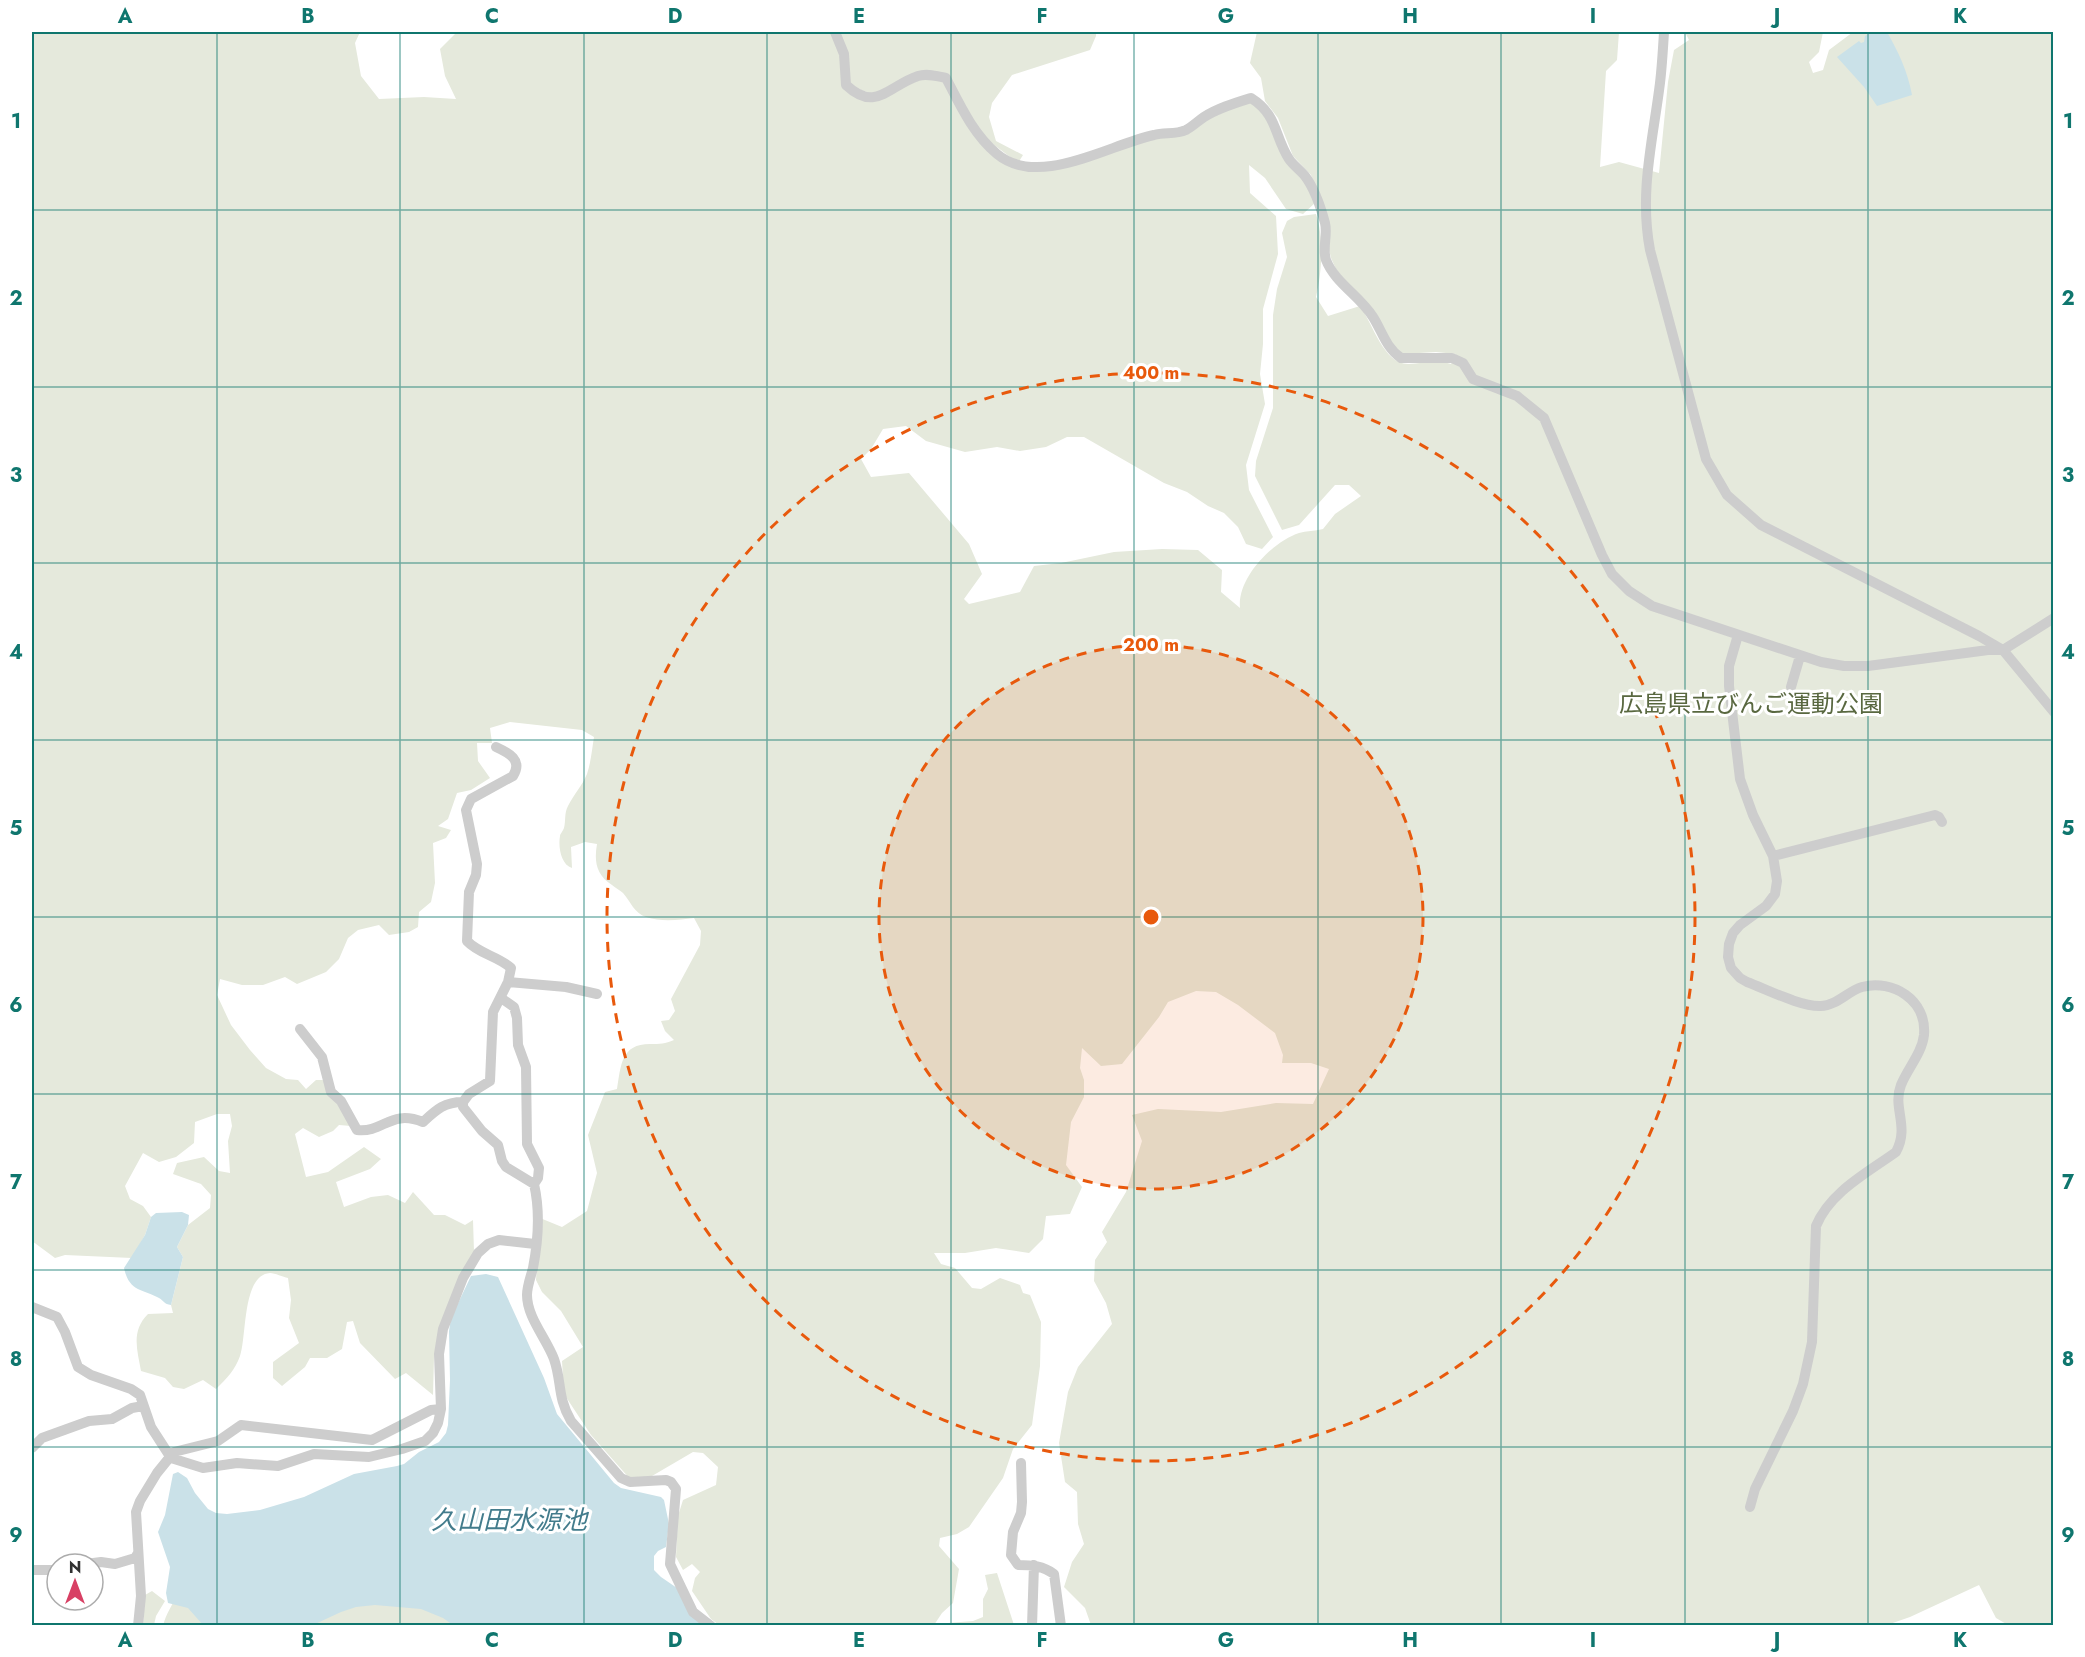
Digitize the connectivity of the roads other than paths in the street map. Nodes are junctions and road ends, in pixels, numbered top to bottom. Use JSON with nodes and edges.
{"nodes":[{"id":1,"x":836,"y":32,"type":"edge"},
{"id":2,"x":1664,"y":32,"type":"edge"},
{"id":3,"x":2054,"y":618,"type":"edge"},
{"id":4,"x":1738,"y":635,"type":"junction"},
{"id":5,"x":2003,"y":650,"type":"junction"},
{"id":6,"x":1800,"y":656,"type":"junction"},
{"id":7,"x":1791,"y":687,"type":"dead end"},
{"id":8,"x":2054,"y":712,"type":"edge"},
{"id":9,"x":496,"y":747,"type":"dead end"},
{"id":10,"x":1942,"y":822,"type":"dead end"},
{"id":11,"x":1773,"y":856,"type":"junction"},
{"id":12,"x":508,"y":982,"type":"junction"},
{"id":13,"x":597,"y":994,"type":"dead end"},
{"id":14,"x":501,"y":998,"type":"junction"},
{"id":15,"x":300,"y":1029,"type":"dead end"},
{"id":16,"x":463,"y":1102,"type":"junction"},
{"id":17,"x":534,"y":1184,"type":"junction"},
{"id":18,"x":535,"y":1244,"type":"junction"},
{"id":19,"x":32,"y":1306,"type":"edge"},
{"id":20,"x":143,"y":1406,"type":"junction"},
{"id":21,"x":441,"y":1408,"type":"junction"},
{"id":22,"x":32,"y":1448,"type":"edge"},
{"id":23,"x":171,"y":1458,"type":"junction"},
{"id":24,"x":1021,"y":1463,"type":"dead end"},
{"id":25,"x":1750,"y":1507,"type":"dead end"},
{"id":26,"x":138,"y":1553,"type":"junction"},
{"id":27,"x":105,"y":1563,"type":"edge"},
{"id":28,"x":1034,"y":1566,"type":"junction"},
{"id":29,"x":138,"y":1626,"type":"edge"},
{"id":30,"x":711,"y":1626,"type":"edge"},
{"id":31,"x":1032,"y":1626,"type":"edge"},
{"id":32,"x":1061,"y":1626,"type":"edge"}],
"edges":[{"from":1,"to":4,"type":"street"},
{"from":2,"to":5,"type":"street"},
{"from":3,"to":5,"type":"street"},
{"from":4,"to":6,"type":"street"},
{"from":4,"to":11,"type":"street"},
{"from":5,"to":6,"type":"street"},
{"from":5,"to":8,"type":"street"},
{"from":6,"to":7,"type":"street"},
{"from":9,"to":12,"type":"street"},
{"from":10,"to":11,"type":"street"},
{"from":11,"to":25,"type":"street"},
{"from":12,"to":13,"type":"street"},
{"from":12,"to":14,"type":"street"},
{"from":14,"to":16,"type":"street"},
{"from":14,"to":17,"type":"street"},
{"from":15,"to":16,"type":"street"},
{"from":16,"to":17,"type":"street"},
{"from":17,"to":18,"type":"street"},
{"from":18,"to":21,"type":"street"},
{"from":18,"to":30,"type":"street"},
{"from":19,"to":20,"type":"street"},
{"from":20,"to":22,"type":"street"},
{"from":20,"to":23,"type":"street"},
{"from":21,"to":23,"type":"street"},
{"from":21,"to":23,"type":"street"},
{"from":23,"to":26,"type":"street"},
{"from":24,"to":28,"type":"street"},
{"from":26,"to":27,"type":"street"},
{"from":26,"to":29,"type":"street"},
{"from":28,"to":31,"type":"street"},
{"from":28,"to":32,"type":"street"}]}
